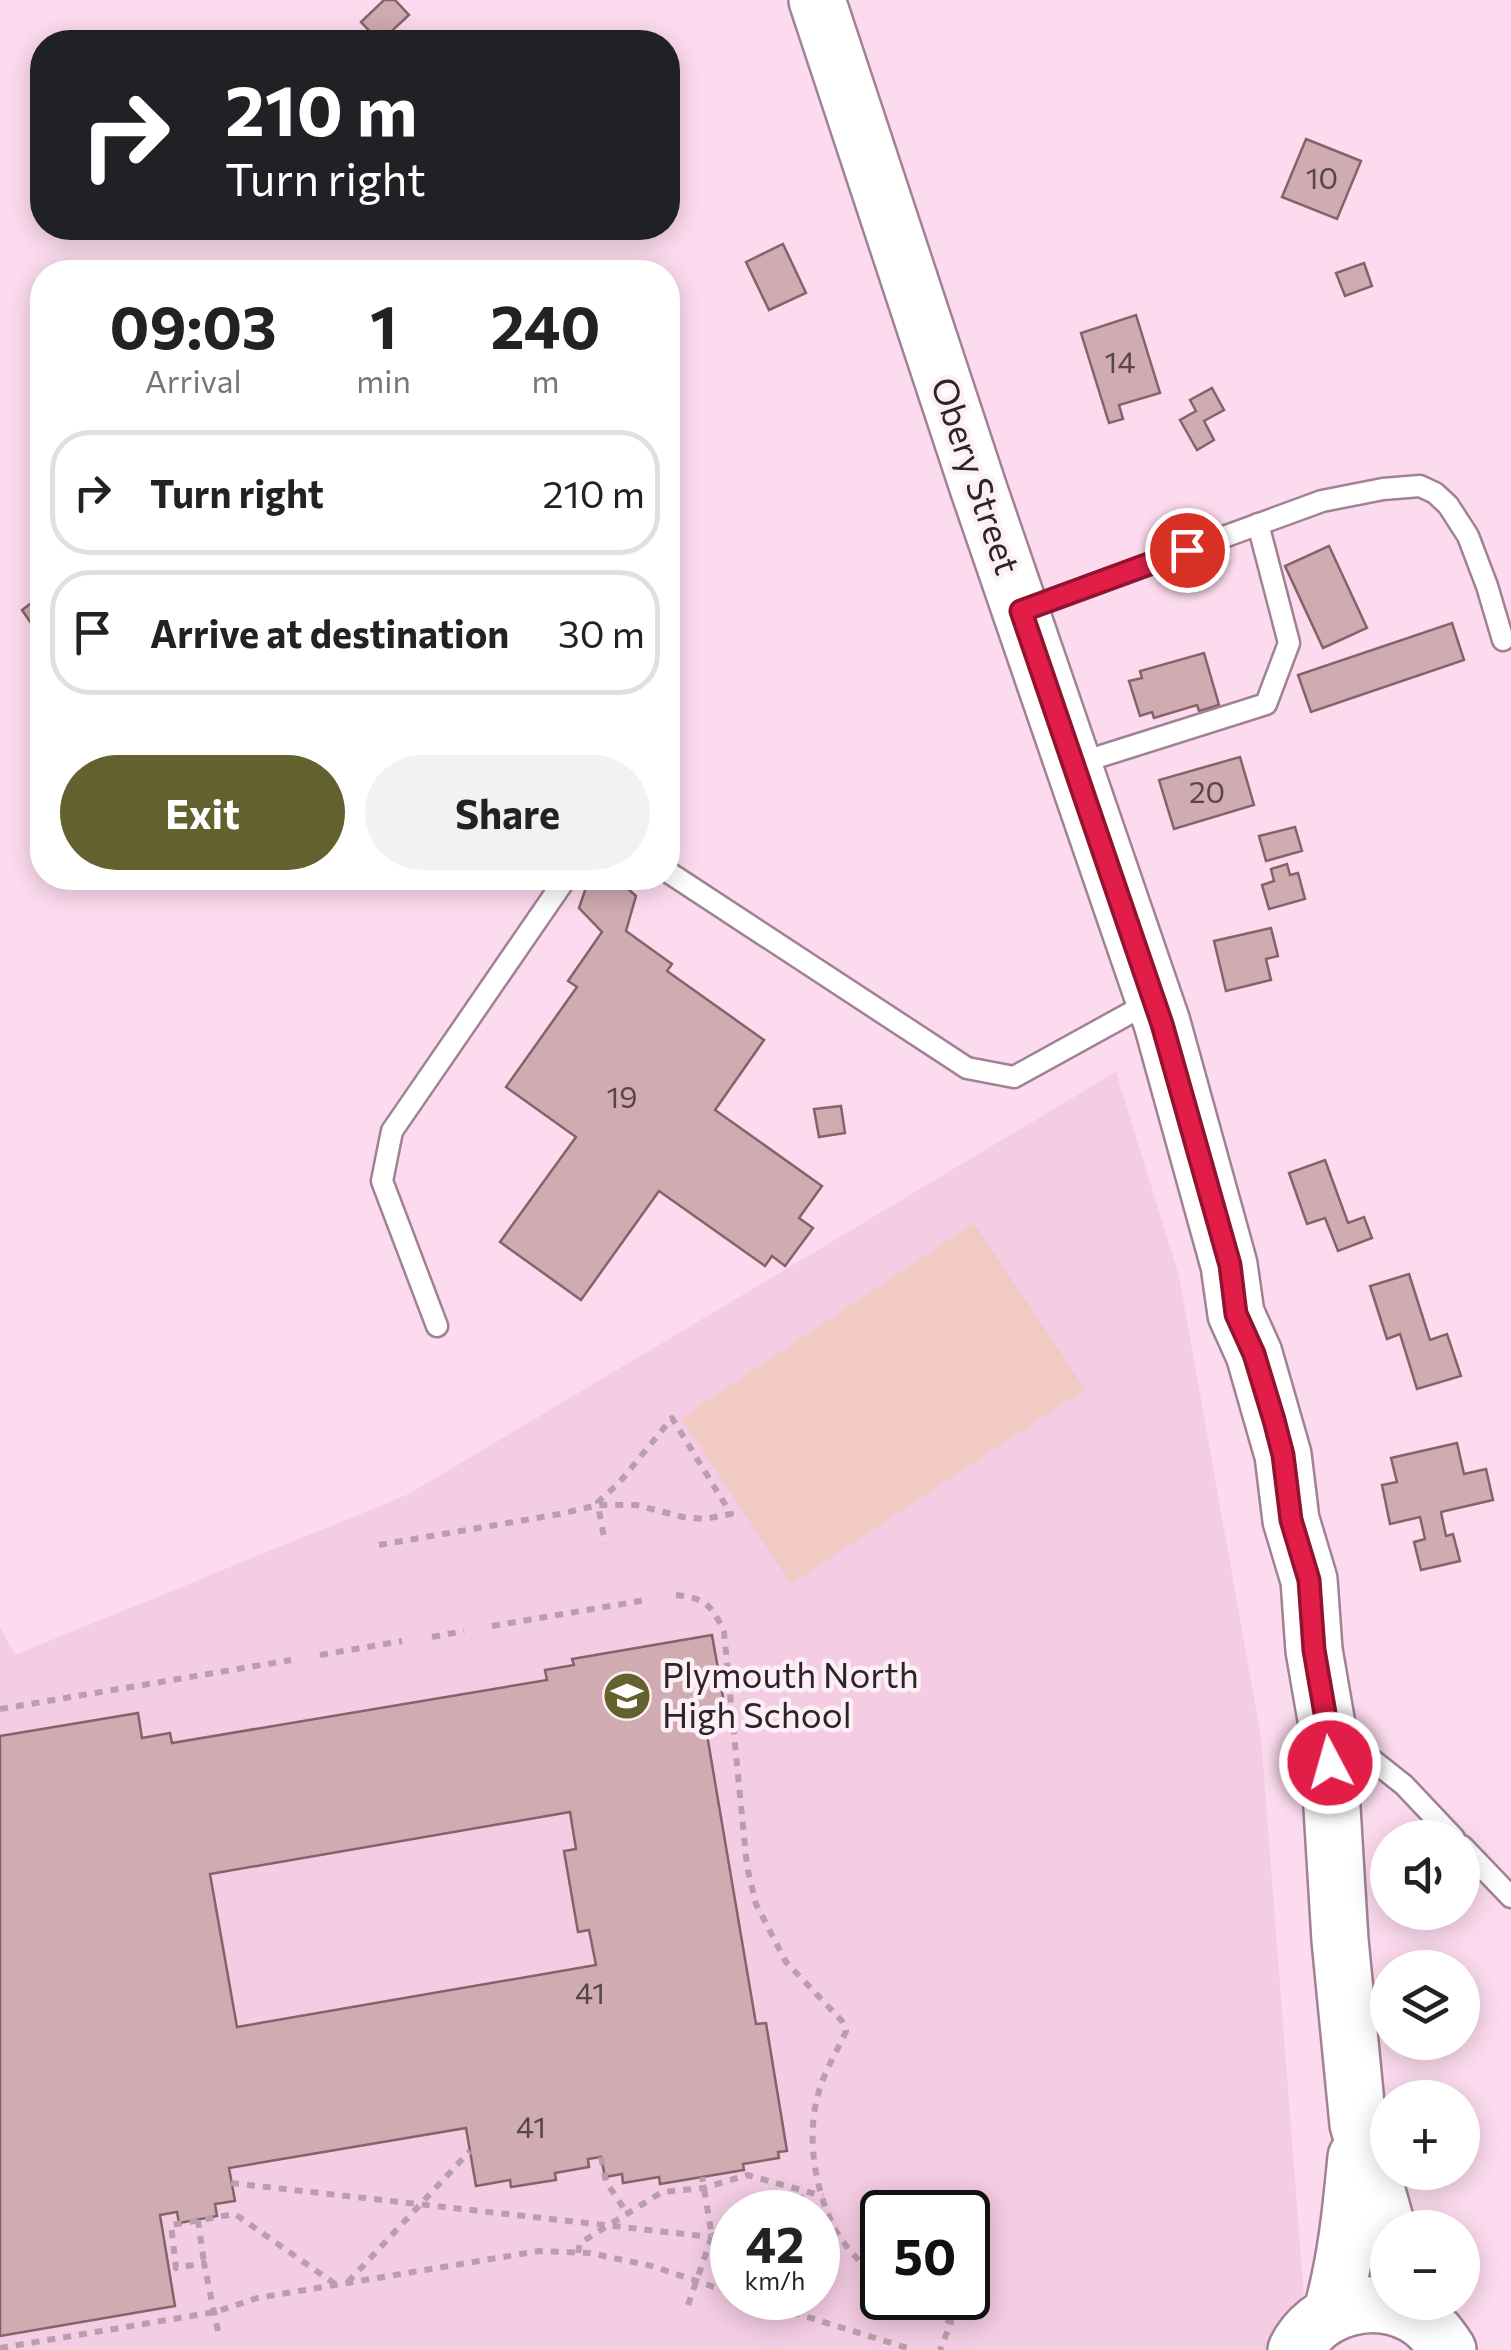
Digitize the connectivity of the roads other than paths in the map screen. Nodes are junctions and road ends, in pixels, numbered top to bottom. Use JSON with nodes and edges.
{"nodes":[{"id":1,"x":817,"y":0,"type":"edge"},
{"id":2,"x":1258,"y":524,"type":"junction"},
{"id":3,"x":1021,"y":611,"type":"junction"},
{"id":4,"x":1503,"y":640,"type":"dead end"},
{"id":5,"x":1074,"y":764,"type":"junction"},
{"id":6,"x":680,"y":880,"type":"edge"},
{"id":7,"x":558,"y":890,"type":"edge"},
{"id":8,"x":1154,"y":1000,"type":"junction"},
{"id":9,"x":437,"y":1326,"type":"dead end"},
{"id":10,"x":1327,"y":1725,"type":"junction"},
{"id":11,"x":1437,"y":1820,"type":"edge"},
{"id":12,"x":1480,"y":1865,"type":"edge"},
{"id":13,"x":1511,"y":1897,"type":"edge"},
{"id":14,"x":1358,"y":2124,"type":"junction"},
{"id":15,"x":1382,"y":2210,"type":"edge"},
{"id":16,"x":1425,"y":2323,"type":"edge"},
{"id":17,"x":1313,"y":2332,"type":"edge"}],
"edges":[{"from":1,"to":3,"type":"main road","name":"Obery Street"},
{"from":2,"to":3,"type":"lane"},
{"from":2,"to":4,"type":"lane"},
{"from":2,"to":5,"type":"lane"},
{"from":3,"to":5,"type":"main road","name":"Obery Street"},
{"from":5,"to":8,"type":"main road","name":"Obery Street"},
{"from":6,"to":8,"type":"lane"},
{"from":7,"to":9,"type":"lane"},
{"from":8,"to":10,"type":"main road","name":"Obery Street"},
{"from":10,"to":11,"type":"lane"},
{"from":10,"to":14,"type":"main road","name":"Obery Street"},
{"from":12,"to":13,"type":"lane"},
{"from":14,"to":15,"type":"main road","name":"Obery Street"},
{"from":14,"to":17,"type":"main road","name":"Obery Street"},
{"from":16,"to":17,"type":"main road","name":"Obery Street"}]}
